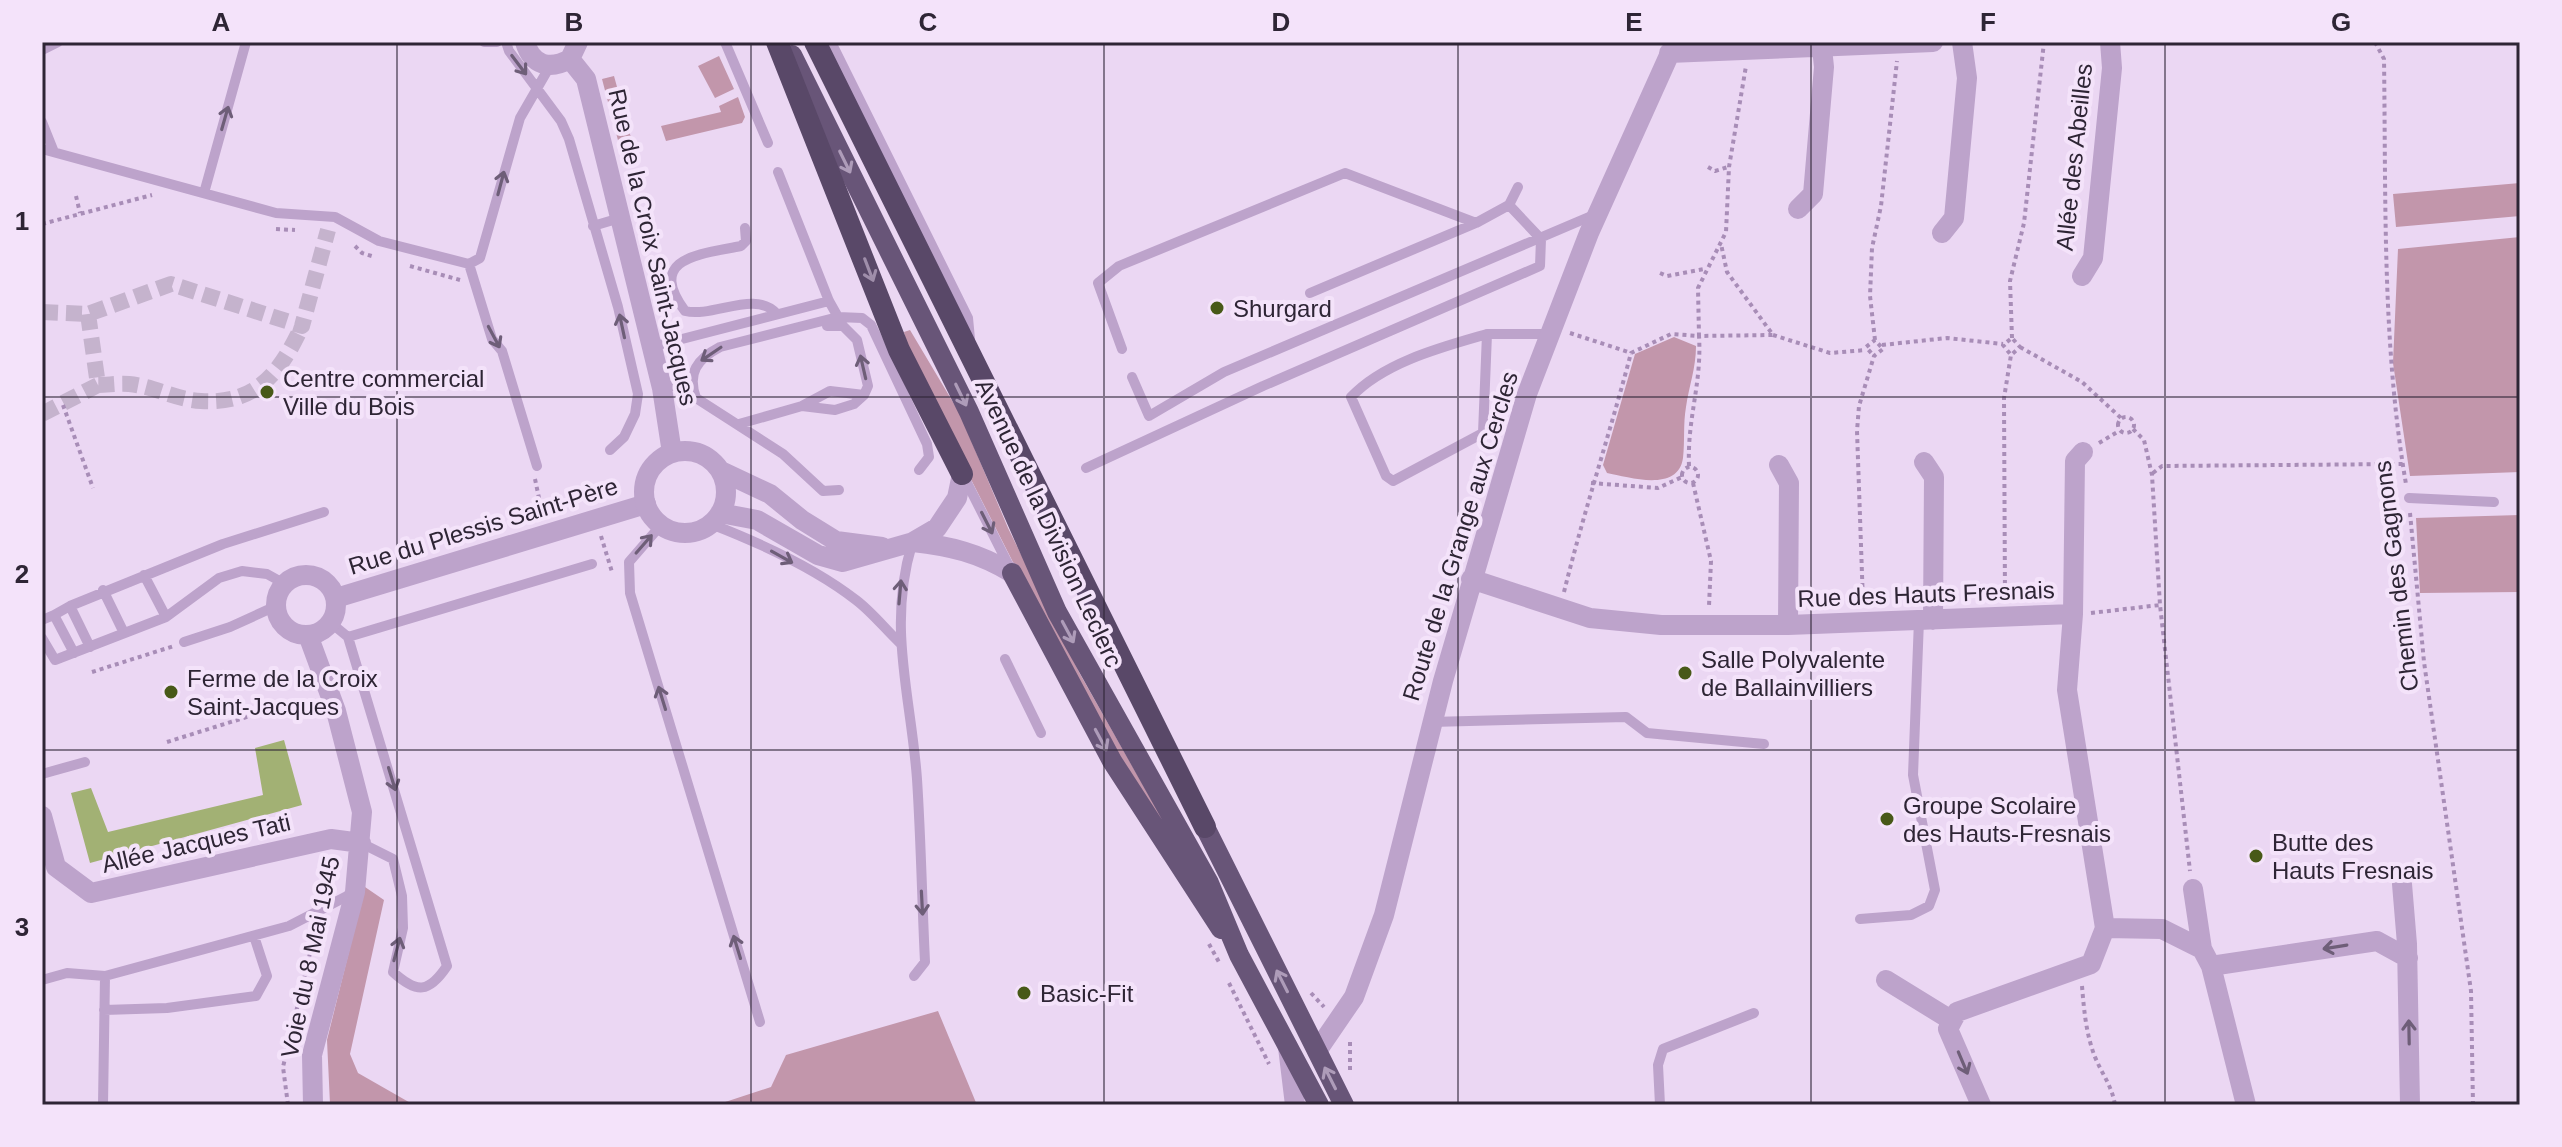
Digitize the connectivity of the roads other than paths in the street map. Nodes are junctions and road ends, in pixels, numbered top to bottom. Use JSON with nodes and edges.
{"nodes":[{"id":1,"x":58,"y":42,"type":"edge"},
{"id":2,"x":246,"y":42,"type":"edge"},
{"id":3,"x":484,"y":42,"type":"edge"},
{"id":4,"x":497,"y":42,"type":"edge"},
{"id":5,"x":506,"y":42,"type":"edge"},
{"id":6,"x":525,"y":42,"type":"edge"},
{"id":7,"x":725,"y":42,"type":"edge"},
{"id":8,"x":777,"y":42,"type":"edge"},
{"id":9,"x":785,"y":42,"type":"edge"},
{"id":10,"x":815,"y":42,"type":"edge"},
{"id":11,"x":831,"y":42,"type":"edge"},
{"id":12,"x":1933,"y":42,"type":"edge"},
{"id":13,"x":1962,"y":42,"type":"edge"},
{"id":14,"x":2110,"y":42,"type":"edge"},
{"id":15,"x":1899,"y":44,"type":"edge"},
{"id":16,"x":1672,"y":48,"type":"edge"},
{"id":17,"x":1822,"y":48,"type":"junction"},
{"id":18,"x":42,"y":50,"type":"edge"},
{"id":19,"x":574,"y":50,"type":"edge"},
{"id":20,"x":550,"y":66,"type":"junction"},
{"id":21,"x":536,"y":87,"type":"junction"},
{"id":22,"x":42,"y":122,"type":"edge"},
{"id":23,"x":768,"y":143,"type":"dead end"},
{"id":24,"x":42,"y":149,"type":"edge"},
{"id":25,"x":54,"y":152,"type":"junction"},
{"id":26,"x":778,"y":172,"type":"dead end"},
{"id":27,"x":1518,"y":187,"type":"dead end"},
{"id":28,"x":204,"y":193,"type":"junction"},
{"id":29,"x":1509,"y":205,"type":"junction"},
{"id":30,"x":1798,"y":209,"type":"dead end"},
{"id":31,"x":1598,"y":214,"type":"junction"},
{"id":32,"x":620,"y":218,"type":"junction"},
{"id":33,"x":1476,"y":223,"type":"junction"},
{"id":34,"x":593,"y":226,"type":"junction"},
{"id":35,"x":745,"y":228,"type":"dead end"},
{"id":36,"x":1942,"y":233,"type":"dead end"},
{"id":37,"x":1541,"y":239,"type":"junction"},
{"id":38,"x":469,"y":264,"type":"junction"},
{"id":39,"x":2082,"y":276,"type":"dead end"},
{"id":40,"x":1310,"y":293,"type":"dead end"},
{"id":41,"x":829,"y":301,"type":"junction"},
{"id":42,"x":777,"y":314,"type":"junction"},
{"id":43,"x":838,"y":317,"type":"junction"},
{"id":44,"x":1552,"y":331,"type":"junction"},
{"id":45,"x":1487,"y":334,"type":"junction"},
{"id":46,"x":738,"y":342,"type":"junction"},
{"id":47,"x":651,"y":347,"type":"junction"},
{"id":48,"x":1122,"y":349,"type":"dead end"},
{"id":49,"x":971,"y":353,"type":"junction"},
{"id":50,"x":1132,"y":377,"type":"dead end"},
{"id":51,"x":690,"y":382,"type":"junction"},
{"id":52,"x":662,"y":388,"type":"junction"},
{"id":53,"x":864,"y":395,"type":"junction"},
{"id":54,"x":802,"y":406,"type":"junction"},
{"id":55,"x":739,"y":424,"type":"junction"},
{"id":56,"x":610,"y":450,"type":"dead end"},
{"id":57,"x":2083,"y":452,"type":"dead end"},
{"id":58,"x":672,"y":453,"type":"junction"},
{"id":59,"x":1924,"y":462,"type":"dead end"},
{"id":60,"x":1779,"y":465,"type":"dead end"},
{"id":61,"x":1086,"y":468,"type":"dead end"},
{"id":62,"x":536,"y":470,"type":"road end"},
{"id":63,"x":919,"y":470,"type":"dead end"},
{"id":64,"x":721,"y":471,"type":"junction"},
{"id":65,"x":962,"y":474,"type":"junction"},
{"id":66,"x":839,"y":490,"type":"dead end"},
{"id":67,"x":2409,"y":498,"type":"road end"},
{"id":68,"x":2494,"y":502,"type":"dead end"},
{"id":69,"x":646,"y":504,"type":"junction"},
{"id":70,"x":324,"y":512,"type":"dead end"},
{"id":71,"x":716,"y":519,"type":"junction"},
{"id":72,"x":661,"y":525,"type":"junction"},
{"id":73,"x":913,"y":542,"type":"junction"},
{"id":74,"x":890,"y":548,"type":"junction"},
{"id":75,"x":592,"y":564,"type":"dead end"},
{"id":76,"x":1012,"y":573,"type":"junction"},
{"id":77,"x":144,"y":575,"type":"junction"},
{"id":78,"x":1471,"y":579,"type":"junction"},
{"id":79,"x":285,"y":584,"type":"junction"},
{"id":80,"x":103,"y":590,"type":"junction"},
{"id":81,"x":336,"y":598,"type":"junction"},
{"id":82,"x":70,"y":606,"type":"junction"},
{"id":83,"x":276,"y":606,"type":"junction"},
{"id":84,"x":2073,"y":614,"type":"junction"},
{"id":85,"x":54,"y":615,"type":"junction"},
{"id":86,"x":166,"y":617,"type":"junction"},
{"id":87,"x":42,"y":620,"type":"edge"},
{"id":88,"x":1926,"y":620,"type":"junction"},
{"id":89,"x":331,"y":623,"type":"junction"},
{"id":90,"x":1788,"y":625,"type":"junction"},
{"id":91,"x":124,"y":633,"type":"junction"},
{"id":92,"x":308,"y":635,"type":"junction"},
{"id":93,"x":348,"y":637,"type":"junction"},
{"id":94,"x":42,"y":638,"type":"edge"},
{"id":95,"x":184,"y":642,"type":"road end"},
{"id":96,"x":901,"y":644,"type":"junction"},
{"id":97,"x":90,"y":647,"type":"junction"},
{"id":98,"x":74,"y":653,"type":"junction"},
{"id":99,"x":1005,"y":659,"type":"dead end"},
{"id":100,"x":1431,"y":722,"type":"junction"},
{"id":101,"x":1041,"y":733,"type":"dead end"},
{"id":102,"x":1764,"y":744,"type":"dead end"},
{"id":103,"x":85,"y":762,"type":"dead end"},
{"id":104,"x":42,"y":774,"type":"edge"},
{"id":105,"x":42,"y":816,"type":"edge"},
{"id":106,"x":1205,"y":827,"type":"joint"},
{"id":107,"x":361,"y":843,"type":"junction"},
{"id":108,"x":2402,"y":884,"type":"dead end"},
{"id":109,"x":2193,"y":889,"type":"road end"},
{"id":110,"x":355,"y":892,"type":"junction"},
{"id":111,"x":1860,"y":919,"type":"dead end"},
{"id":112,"x":2105,"y":928,"type":"junction"},
{"id":113,"x":254,"y":936,"type":"junction"},
{"id":114,"x":1239,"y":955,"type":"junction"},
{"id":115,"x":2207,"y":958,"type":"junction"},
{"id":116,"x":2408,"y":958,"type":"junction"},
{"id":117,"x":105,"y":976,"type":"junction"},
{"id":118,"x":914,"y":976,"type":"dead end"},
{"id":119,"x":42,"y":980,"type":"edge"},
{"id":120,"x":1886,"y":980,"type":"dead end"},
{"id":121,"x":104,"y":1010,"type":"junction"},
{"id":122,"x":1754,"y":1013,"type":"dead end"},
{"id":123,"x":1951,"y":1020,"type":"junction"},
{"id":124,"x":760,"y":1022,"type":"dead end"},
{"id":125,"x":1288,"y":1043,"type":"junction"},
{"id":126,"x":1317,"y":1051,"type":"junction"},
{"id":127,"x":103,"y":1105,"type":"edge"},
{"id":128,"x":313,"y":1105,"type":"edge"},
{"id":129,"x":1295,"y":1105,"type":"edge"},
{"id":130,"x":1319,"y":1105,"type":"edge"},
{"id":131,"x":1344,"y":1105,"type":"edge"},
{"id":132,"x":1660,"y":1105,"type":"edge"},
{"id":133,"x":1981,"y":1105,"type":"edge"},
{"id":134,"x":2246,"y":1105,"type":"edge"},
{"id":135,"x":2410,"y":1105,"type":"edge"}],
"edges":[{"from":1,"to":18,"type":"lane"},
{"from":28,"to":2,"type":"lane","one_way":true},
{"from":3,"to":4,"type":"lane"},
{"from":5,"to":21,"type":"lane","one_way":true},
{"from":6,"to":20,"type":"street"},
{"from":7,"to":23,"type":"lane"},
{"from":8,"to":65,"type":"highway","one_way":true},
{"from":9,"to":114,"type":"main road","name":"Avenue de la Division Leclerc","one_way":true},
{"from":10,"to":49,"type":"highway","name":"Avenue de la Division Leclerc"},
{"from":11,"to":49,"type":"lane"},
{"from":12,"to":15,"type":"street"},
{"from":13,"to":36,"type":"street"},
{"from":14,"to":39,"type":"street","name":"Allée des Abeilles"},
{"from":15,"to":17,"type":"street"},
{"from":16,"to":17,"type":"street"},
{"from":16,"to":31,"type":"street","name":"Route de la Grange aux Cercles"},
{"from":17,"to":30,"type":"street"},
{"from":19,"to":20,"type":"street"},
{"from":19,"to":32,"type":"street","name":"Rue de la Croix Saint-Jacques"},
{"from":20,"to":21,"type":"lane"},
{"from":21,"to":34,"type":"lane"},
{"from":38,"to":21,"type":"lane","one_way":true},
{"from":22,"to":25,"type":"lane"},
{"from":24,"to":25,"type":"lane"},
{"from":25,"to":28,"type":"lane"},
{"from":26,"to":41,"type":"lane"},
{"from":27,"to":29,"type":"lane"},
{"from":28,"to":38,"type":"lane"},
{"from":29,"to":33,"type":"lane"},
{"from":29,"to":37,"type":"lane"},
{"from":31,"to":37,"type":"lane"},
{"from":31,"to":44,"type":"street","name":"Route de la Grange aux Cercles"},
{"from":32,"to":34,"type":"lane"},
{"from":32,"to":47,"type":"street","name":"Rue de la Croix Saint-Jacques"},
{"from":33,"to":40,"type":"lane"},
{"from":33,"to":48,"type":"lane"},
{"from":56,"to":34,"type":"lane","one_way":true},
{"from":35,"to":42,"type":"lane"},
{"from":37,"to":50,"type":"lane"},
{"from":37,"to":61,"type":"lane"},
{"from":38,"to":62,"type":"lane","one_way":true},
{"from":41,"to":42,"type":"lane"},
{"from":41,"to":43,"type":"lane"},
{"from":42,"to":47,"type":"lane"},
{"from":43,"to":46,"type":"lane"},
{"from":43,"to":63,"type":"lane"},
{"from":44,"to":45,"type":"lane"},
{"from":44,"to":78,"type":"street","name":"Route de la Grange aux Cercles"},
{"from":45,"to":45,"type":"lane"},
{"from":46,"to":51,"type":"lane","one_way":true},
{"from":53,"to":46,"type":"lane","one_way":true},
{"from":47,"to":52,"type":"street","name":"Rue de la Croix Saint-Jacques"},
{"from":49,"to":106,"type":"highway","name":"Avenue de la Division Leclerc"},
{"from":51,"to":52,"type":"lane"},
{"from":51,"to":55,"type":"lane"},
{"from":52,"to":58,"type":"street","name":"Rue de la Croix Saint-Jacques"},
{"from":53,"to":54,"type":"lane"},
{"from":53,"to":54,"type":"lane"},
{"from":54,"to":55,"type":"lane"},
{"from":55,"to":66,"type":"lane"},
{"from":57,"to":84,"type":"street"},
{"from":58,"to":64,"type":"street"},
{"from":58,"to":69,"type":"street"},
{"from":59,"to":88,"type":"street"},
{"from":60,"to":90,"type":"street"},
{"from":64,"to":71,"type":"street"},
{"from":64,"to":74,"type":"street"},
{"from":65,"to":73,"type":"street"},
{"from":65,"to":76,"type":"lane","one_way":true},
{"from":67,"to":68,"type":"lane"},
{"from":69,"to":72,"type":"street"},
{"from":69,"to":81,"type":"street","name":"Rue du Plessis Saint-Père"},
{"from":70,"to":77,"type":"lane"},
{"from":71,"to":72,"type":"street"},
{"from":71,"to":74,"type":"street"},
{"from":71,"to":96,"type":"lane","one_way":true},
{"from":124,"to":72,"type":"lane","one_way":true},
{"from":73,"to":74,"type":"street"},
{"from":73,"to":76,"type":"street"},
{"from":96,"to":73,"type":"lane","one_way":true},
{"from":75,"to":93,"type":"lane"},
{"from":76,"to":114,"type":"main road","one_way":true},
{"from":77,"to":80,"type":"lane"},
{"from":77,"to":86,"type":"lane"},
{"from":78,"to":90,"type":"street","name":"Rue des Hauts Fresnais"},
{"from":78,"to":100,"type":"street","name":"Route de la Grange aux Cercles"},
{"from":79,"to":81,"type":"street"},
{"from":79,"to":83,"type":"street"},
{"from":79,"to":86,"type":"lane"},
{"from":80,"to":82,"type":"lane"},
{"from":80,"to":91,"type":"lane"},
{"from":81,"to":89,"type":"street"},
{"from":82,"to":85,"type":"lane"},
{"from":82,"to":97,"type":"lane"},
{"from":83,"to":92,"type":"street"},
{"from":83,"to":95,"type":"lane"},
{"from":84,"to":88,"type":"street","name":"Rue des Hauts Fresnais"},
{"from":84,"to":112,"type":"street","name":"Rue des Hauts Fresnais"},
{"from":85,"to":87,"type":"lane"},
{"from":85,"to":98,"type":"lane"},
{"from":86,"to":91,"type":"lane"},
{"from":88,"to":90,"type":"street","name":"Rue des Hauts Fresnais"},
{"from":88,"to":111,"type":"lane"},
{"from":89,"to":92,"type":"street"},
{"from":89,"to":93,"type":"lane"},
{"from":91,"to":97,"type":"lane"},
{"from":92,"to":107,"type":"street","name":"Voie du 8 Mai 1945"},
{"from":93,"to":107,"type":"lane","one_way":true},
{"from":94,"to":98,"type":"lane"},
{"from":96,"to":118,"type":"lane","one_way":true},
{"from":97,"to":98,"type":"lane"},
{"from":99,"to":101,"type":"lane"},
{"from":100,"to":102,"type":"lane"},
{"from":100,"to":126,"type":"street","name":"Route de la Grange aux Cercles"},
{"from":103,"to":104,"type":"lane"},
{"from":105,"to":107,"type":"street","name":"Allée Jacques Tati"},
{"from":126,"to":106,"type":"main road","name":"Avenue de la Division Leclerc","one_way":true},
{"from":107,"to":110,"type":"street","name":"Voie du 8 Mai 1945"},
{"from":108,"to":116,"type":"street"},
{"from":109,"to":115,"type":"street"},
{"from":110,"to":113,"type":"lane"},
{"from":110,"to":128,"type":"street","name":"Voie du 8 Mai 1945"},
{"from":112,"to":115,"type":"street"},
{"from":112,"to":123,"type":"street"},
{"from":113,"to":117,"type":"lane"},
{"from":113,"to":121,"type":"lane"},
{"from":114,"to":125,"type":"main road","name":"Avenue de la Division Leclerc"},
{"from":116,"to":115,"type":"street","one_way":true},
{"from":115,"to":134,"type":"street"},
{"from":135,"to":116,"type":"street","one_way":true},
{"from":117,"to":119,"type":"lane"},
{"from":117,"to":121,"type":"lane"},
{"from":120,"to":123,"type":"street"},
{"from":121,"to":127,"type":"lane"},
{"from":122,"to":132,"type":"lane"},
{"from":123,"to":133,"type":"street","one_way":true},
{"from":125,"to":129,"type":"street"},
{"from":125,"to":130,"type":"main road","name":"Avenue de la Division Leclerc"},
{"from":131,"to":126,"type":"main road","name":"Avenue de la Division Leclerc","one_way":true}]}
